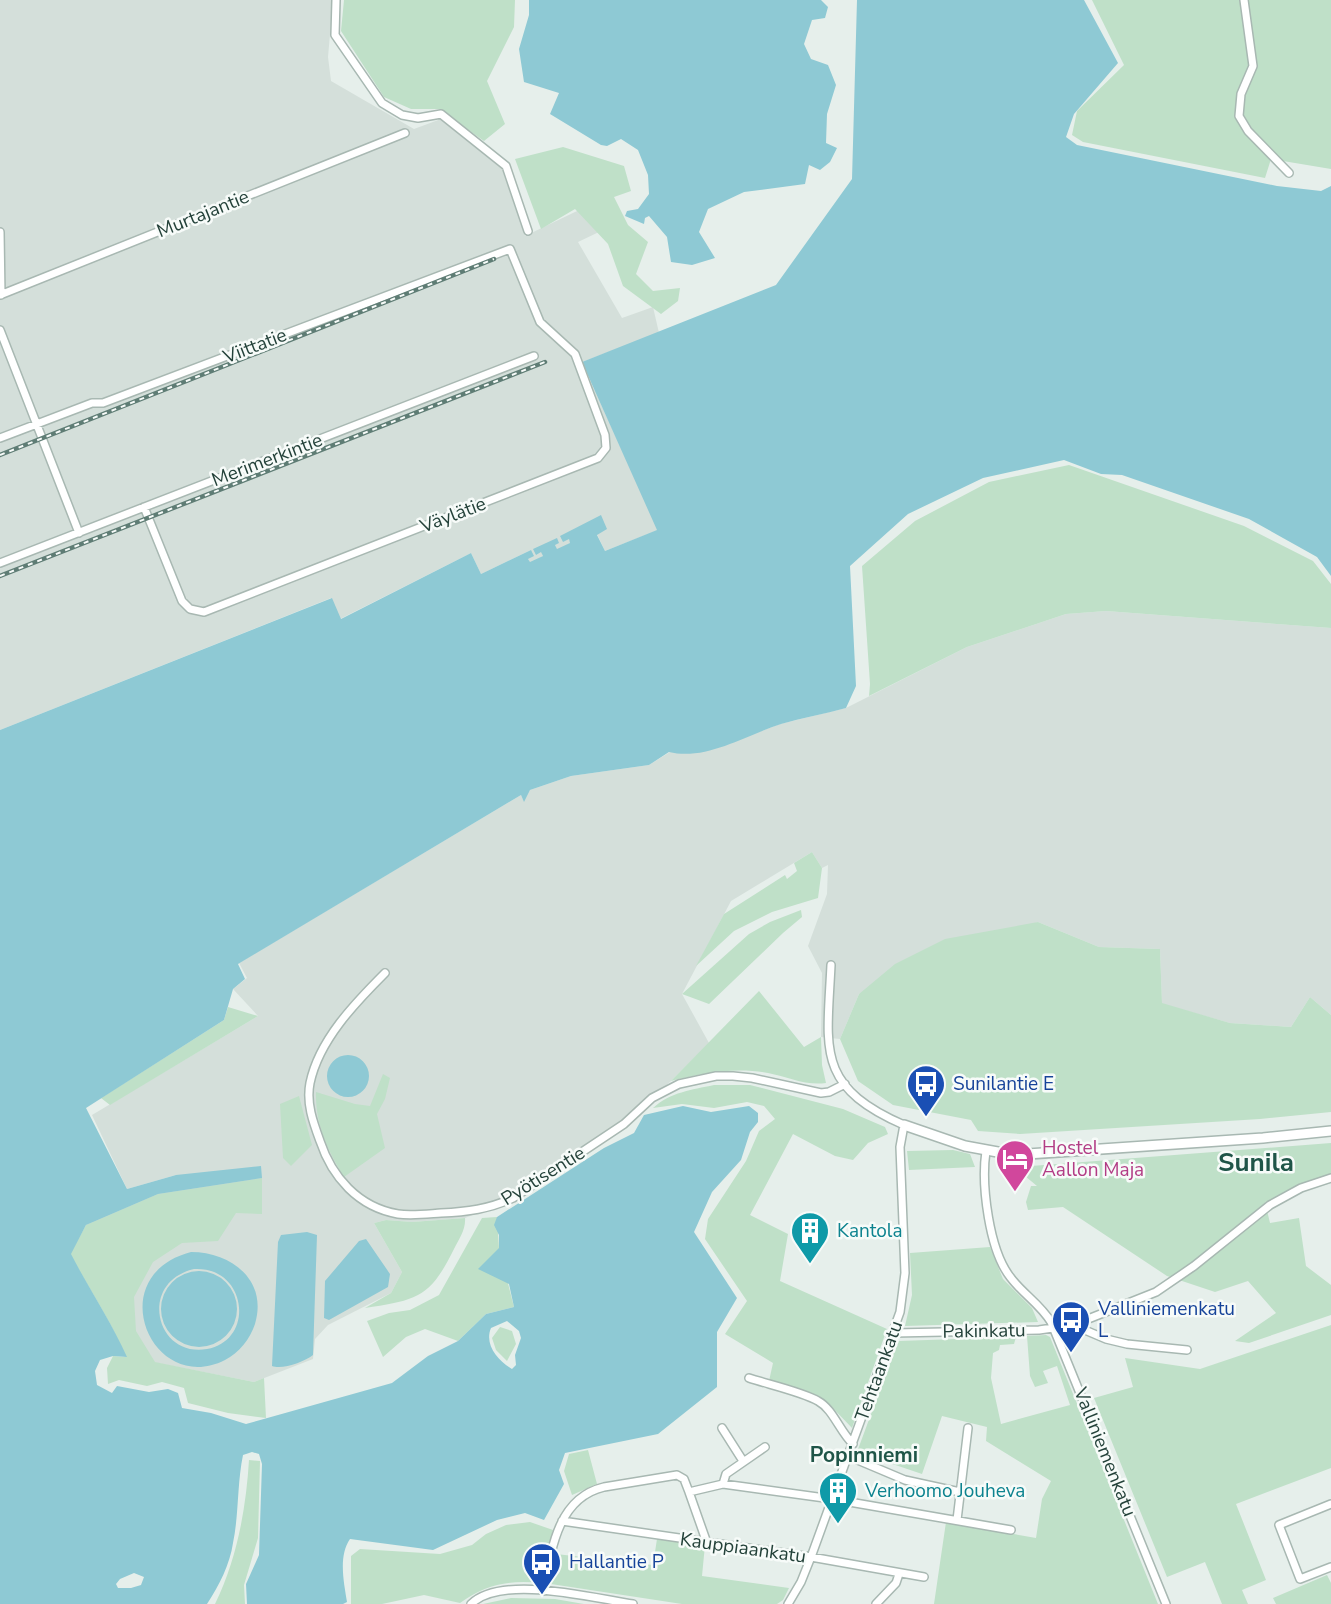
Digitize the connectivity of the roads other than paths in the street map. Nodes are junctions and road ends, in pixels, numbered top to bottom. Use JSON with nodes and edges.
{"nodes":[{"id":1,"x":336,"y":0,"type":"edge"},
{"id":2,"x":1244,"y":0,"type":"edge"},
{"id":3,"x":405,"y":133,"type":"dead end"},
{"id":4,"x":1289,"y":173,"type":"dead end"},
{"id":5,"x":528,"y":231,"type":"dead end"},
{"id":6,"x":0,"y":232,"type":"edge"},
{"id":7,"x":510,"y":249,"type":"joint"},
{"id":8,"x":1,"y":295,"type":"edge"},
{"id":9,"x":0,"y":330,"type":"edge"},
{"id":10,"x":534,"y":356,"type":"dead end"},
{"id":11,"x":37,"y":424,"type":"junction"},
{"id":12,"x":0,"y":438,"type":"edge"},
{"id":13,"x":145,"y":508,"type":"junction"},
{"id":14,"x":79,"y":533,"type":"junction"},
{"id":15,"x":0,"y":563,"type":"edge"},
{"id":16,"x":831,"y":965,"type":"dead end"},
{"id":17,"x":385,"y":973,"type":"dead end"},
{"id":18,"x":845,"y":1084,"type":"junction"},
{"id":19,"x":904,"y":1125,"type":"junction"},
{"id":20,"x":1331,"y":1131,"type":"edge"},
{"id":21,"x":986,"y":1152,"type":"junction"},
{"id":22,"x":1331,"y":1178,"type":"edge"},
{"id":23,"x":1073,"y":1325,"type":"junction"},
{"id":24,"x":1054,"y":1329,"type":"junction"},
{"id":25,"x":894,"y":1333,"type":"junction"},
{"id":26,"x":1187,"y":1350,"type":"dead end"},
{"id":27,"x":749,"y":1378,"type":"dead end"},
{"id":28,"x":722,"y":1428,"type":"dead end"},
{"id":29,"x":968,"y":1428,"type":"dead end"},
{"id":30,"x":853,"y":1444,"type":"junction"},
{"id":31,"x":765,"y":1447,"type":"dead end"},
{"id":32,"x":848,"y":1457,"type":"junction"},
{"id":33,"x":743,"y":1461,"type":"junction"},
{"id":34,"x":723,"y":1484,"type":"junction"},
{"id":35,"x":689,"y":1492,"type":"junction"},
{"id":36,"x":960,"y":1492,"type":"junction"},
{"id":37,"x":832,"y":1499,"type":"junction"},
{"id":38,"x":1331,"y":1504,"type":"edge"},
{"id":39,"x":957,"y":1520,"type":"junction"},
{"id":40,"x":562,"y":1521,"type":"junction"},
{"id":41,"x":1011,"y":1530,"type":"dead end"},
{"id":42,"x":707,"y":1543,"type":"junction"},
{"id":43,"x":811,"y":1557,"type":"junction"},
{"id":44,"x":1331,"y":1567,"type":"edge"},
{"id":45,"x":899,"y":1574,"type":"junction"},
{"id":46,"x":924,"y":1577,"type":"dead end"},
{"id":47,"x":544,"y":1591,"type":"junction"},
{"id":48,"x":471,"y":1604,"type":"edge"},
{"id":49,"x":633,"y":1604,"type":"edge"},
{"id":50,"x":788,"y":1604,"type":"edge"},
{"id":51,"x":876,"y":1604,"type":"edge"},
{"id":52,"x":1166,"y":1604,"type":"edge"}],
"edges":[{"from":1,"to":5,"type":"street"},
{"from":2,"to":4,"type":"street"},
{"from":3,"to":8,"type":"street","name":"Murtajantie"},
{"from":6,"to":8,"type":"street"},
{"from":7,"to":11,"type":"street","name":"Viittatie"},
{"from":7,"to":13,"type":"street","name":"Väylätie"},
{"from":9,"to":11,"type":"street"},
{"from":10,"to":13,"type":"street","name":"Merimerkintie"},
{"from":11,"to":12,"type":"street","name":"Viittatie"},
{"from":11,"to":14,"type":"street"},
{"from":13,"to":14,"type":"street","name":"Merimerkintie"},
{"from":14,"to":15,"type":"street","name":"Merimerkintie"},
{"from":16,"to":18,"type":"street"},
{"from":17,"to":18,"type":"street","name":"Pyötisentie"},
{"from":18,"to":19,"type":"street"},
{"from":19,"to":21,"type":"street"},
{"from":19,"to":25,"type":"street","name":"Tehtaankatu"},
{"from":20,"to":21,"type":"street"},
{"from":21,"to":24,"type":"street","name":"Valliniemenkatu"},
{"from":22,"to":23,"type":"street","name":"Pakinkatu"},
{"from":23,"to":24,"type":"street","name":"Pakinkatu"},
{"from":23,"to":26,"type":"street"},
{"from":24,"to":25,"type":"street","name":"Pakinkatu"},
{"from":24,"to":52,"type":"street","name":"Valliniemenkatu"},
{"from":25,"to":30,"type":"street","name":"Tehtaankatu"},
{"from":27,"to":30,"type":"street"},
{"from":28,"to":33,"type":"street"},
{"from":29,"to":36,"type":"street"},
{"from":30,"to":32,"type":"street","name":"Tehtaankatu"},
{"from":31,"to":33,"type":"street"},
{"from":32,"to":36,"type":"street"},
{"from":32,"to":37,"type":"street","name":"Tehtaankatu"},
{"from":33,"to":34,"type":"street"},
{"from":34,"to":35,"type":"street"},
{"from":34,"to":37,"type":"street"},
{"from":35,"to":40,"type":"street"},
{"from":35,"to":42,"type":"street"},
{"from":36,"to":39,"type":"street"},
{"from":37,"to":39,"type":"street"},
{"from":37,"to":43,"type":"street","name":"Tehtaankatu"},
{"from":38,"to":44,"type":"street"},
{"from":39,"to":41,"type":"street"},
{"from":40,"to":42,"type":"street","name":"Kauppiaankatu"},
{"from":40,"to":47,"type":"street"},
{"from":42,"to":43,"type":"street","name":"Kauppiaankatu"},
{"from":43,"to":45,"type":"street","name":"Kauppiaankatu"},
{"from":43,"to":50,"type":"street","name":"Tehtaankatu"},
{"from":45,"to":46,"type":"street","name":"Kauppiaankatu"},
{"from":45,"to":51,"type":"street"},
{"from":47,"to":48,"type":"street"},
{"from":47,"to":49,"type":"street"}]}
